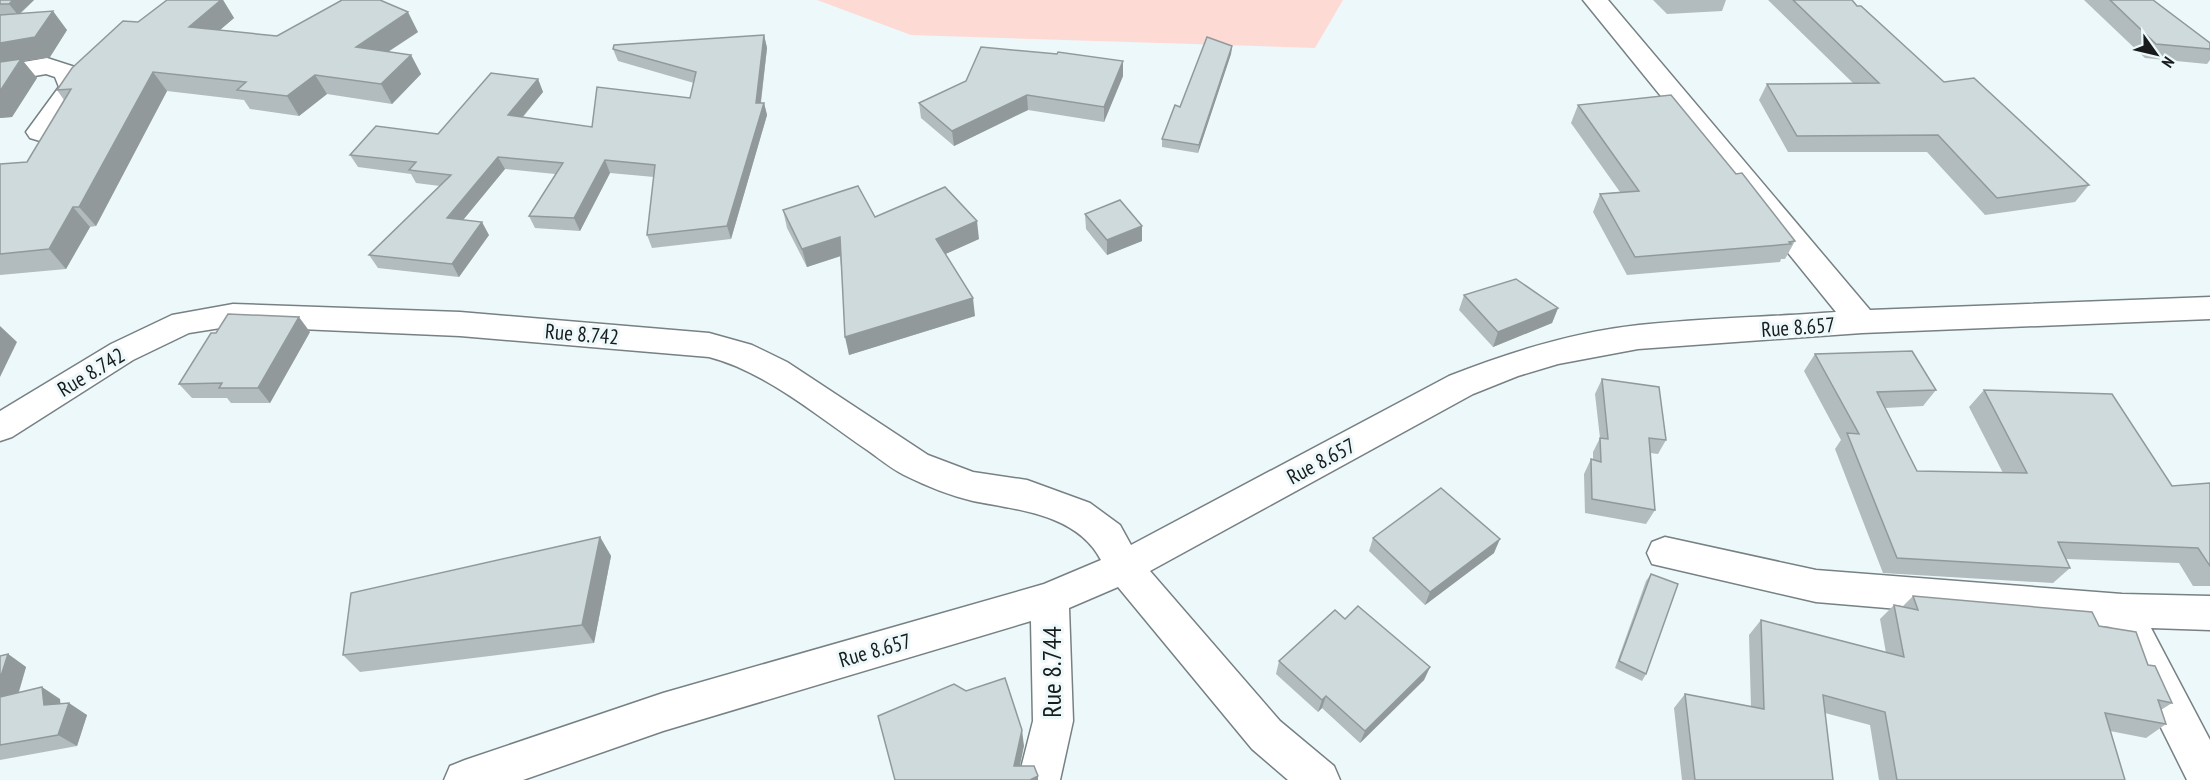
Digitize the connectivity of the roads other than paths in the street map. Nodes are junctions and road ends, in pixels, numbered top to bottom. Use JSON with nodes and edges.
{"nodes":[{"id":1,"x":1595,"y":0,"type":"edge"},
{"id":2,"x":0,"y":74,"type":"edge"},
{"id":3,"x":40,"y":132,"type":"dead end"},
{"id":4,"x":2210,"y":308,"type":"edge"},
{"id":5,"x":1862,"y":322,"type":"junction"},
{"id":6,"x":0,"y":428,"type":"edge"},
{"id":7,"x":1665,"y":553,"type":"dead end"},
{"id":8,"x":1125,"y":567,"type":"junction"},
{"id":9,"x":1050,"y":598,"type":"junction"},
{"id":10,"x":2122,"y":611,"type":"junction"},
{"id":11,"x":2210,"y":613,"type":"edge"},
{"id":12,"x":465,"y":780,"type":"edge"},
{"id":13,"x":1039,"y":780,"type":"edge"},
{"id":14,"x":1318,"y":780,"type":"edge"},
{"id":15,"x":2209,"y":780,"type":"edge"}],
"edges":[{"from":1,"to":5,"type":"street"},
{"from":2,"to":3,"type":"street"},
{"from":4,"to":5,"type":"street","name":"Rue 8.657"},
{"from":5,"to":8,"type":"street","name":"Rue 8.657"},
{"from":6,"to":8,"type":"street","name":"Rue 8.742"},
{"from":7,"to":10,"type":"street"},
{"from":8,"to":9,"type":"street","name":"Rue 8.657"},
{"from":8,"to":14,"type":"street","name":"Rue 8.742"},
{"from":9,"to":12,"type":"street","name":"Rue 8.657"},
{"from":9,"to":13,"type":"street","name":"Rue 8.744"},
{"from":10,"to":11,"type":"street"},
{"from":10,"to":15,"type":"street"}]}
